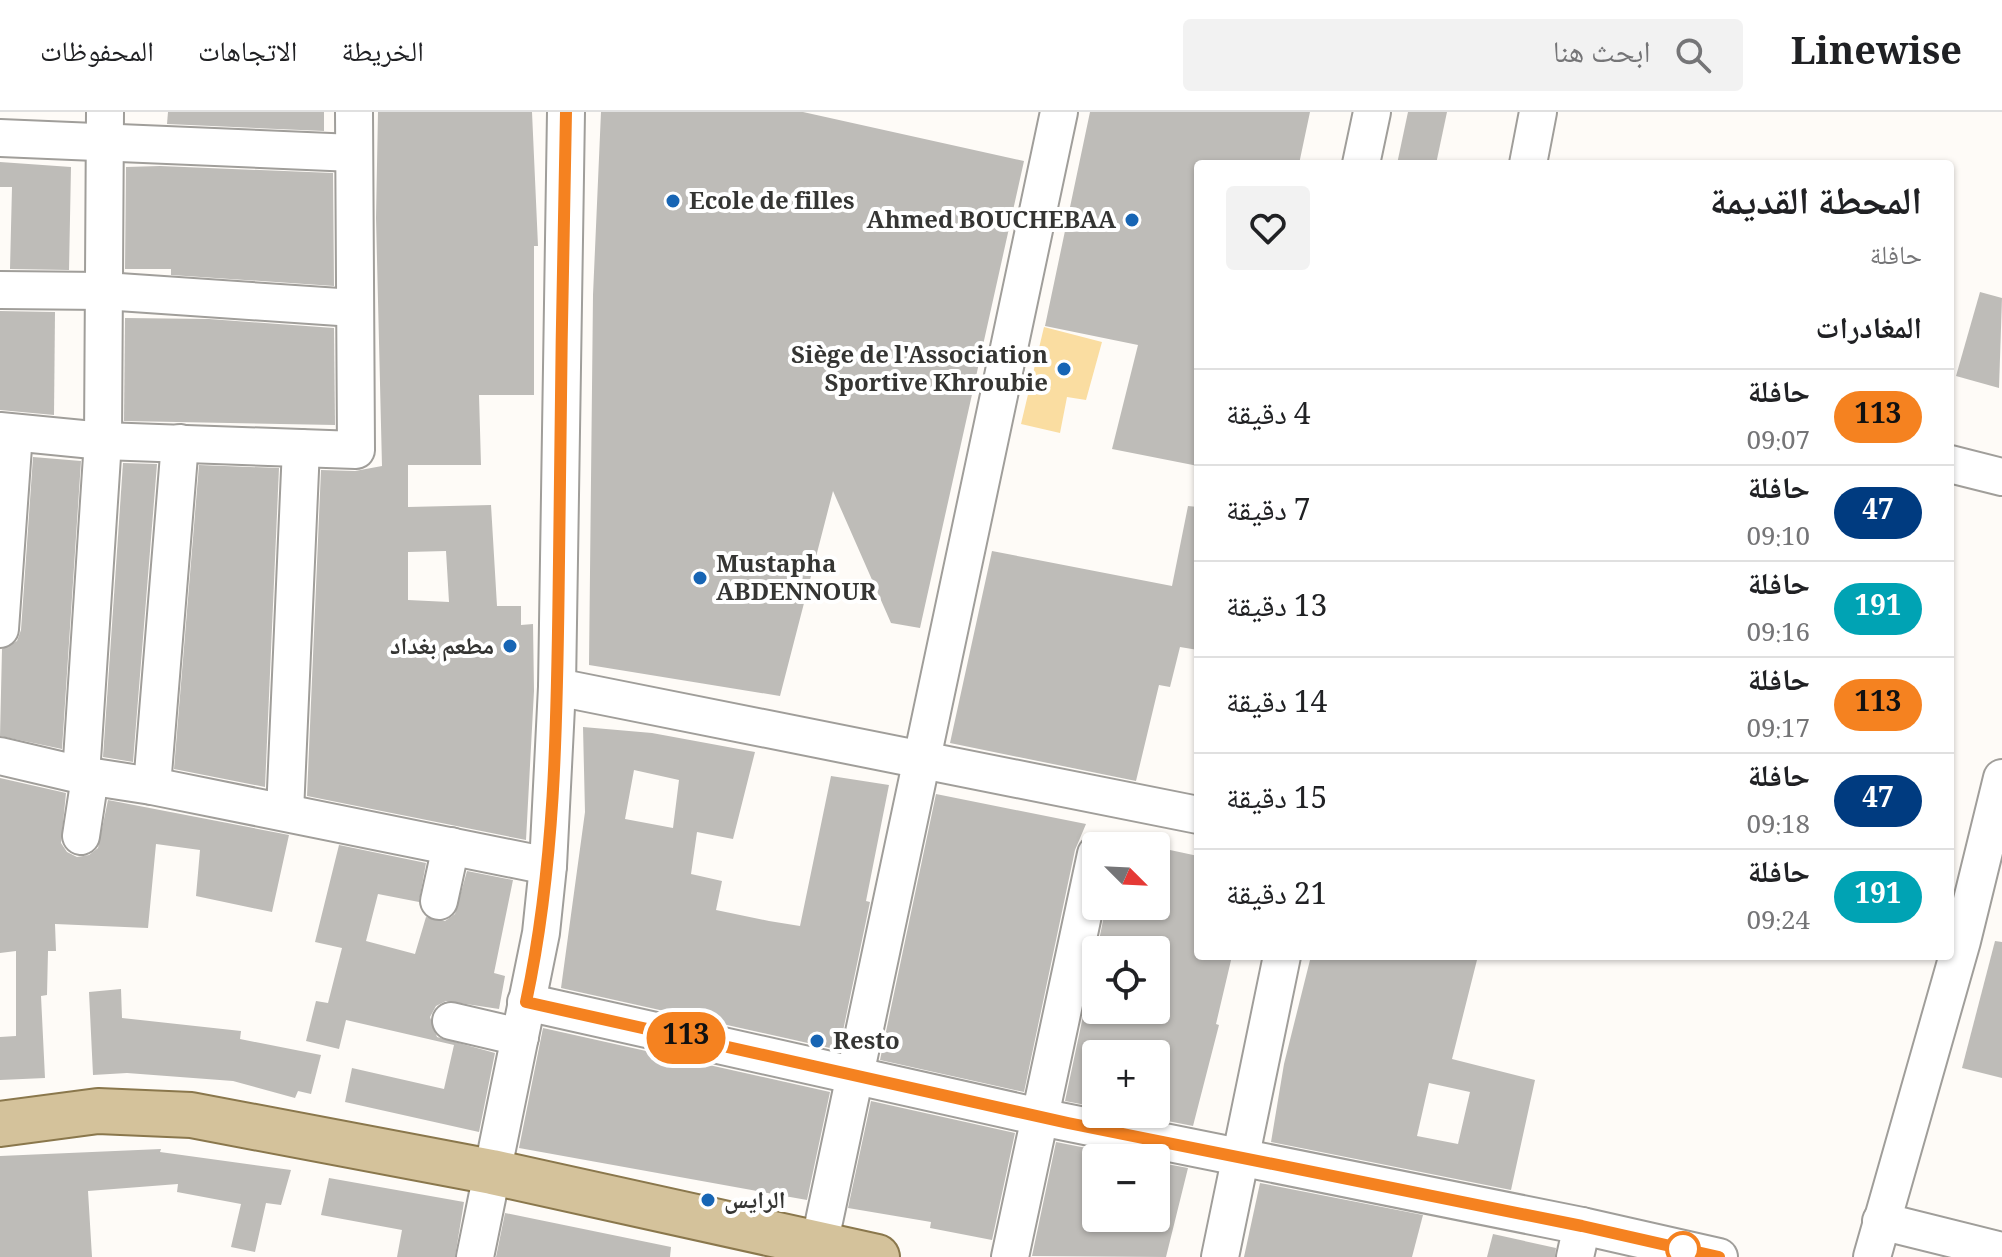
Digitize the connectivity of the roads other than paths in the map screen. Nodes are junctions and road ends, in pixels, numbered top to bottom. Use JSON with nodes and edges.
{"nodes":[{"id":1,"x":354,"y":112,"type":"edge"},
{"id":2,"x":566,"y":112,"type":"edge"},
{"id":3,"x":1059,"y":112,"type":"edge"},
{"id":4,"x":1372,"y":112,"type":"edge"},
{"id":5,"x":1538,"y":112,"type":"edge"},
{"id":6,"x":105,"y":126,"type":"edge"},
{"id":7,"x":0,"y":138,"type":"edge"},
{"id":8,"x":354,"y":153,"type":"junction"},
{"id":9,"x":1362,"y":160,"type":"edge"},
{"id":10,"x":1529,"y":160,"type":"edge"},
{"id":11,"x":0,"y":290,"type":"edge"},
{"id":12,"x":104,"y":291,"type":"junction"},
{"id":13,"x":354,"y":308,"type":"junction"},
{"id":14,"x":7,"y":432,"type":"edge"},
{"id":15,"x":103,"y":441,"type":"junction"},
{"id":16,"x":180,"y":443,"type":"junction"},
{"id":17,"x":301,"y":448,"type":"junction"},
{"id":18,"x":1954,"y":465,"type":"edge"},
{"id":19,"x":2002,"y":477,"type":"edge"},
{"id":20,"x":0,"y":629,"type":"edge"},
{"id":21,"x":557,"y":687,"type":"junction"},
{"id":22,"x":0,"y":756,"type":"edge"},
{"id":23,"x":923,"y":759,"type":"junction"},
{"id":24,"x":86,"y":776,"type":"junction"},
{"id":25,"x":2002,"y":778,"type":"edge"},
{"id":26,"x":152,"y":786,"type":"junction"},
{"id":27,"x":1108,"y":796,"type":"junction"},
{"id":28,"x":285,"y":812,"type":"junction"},
{"id":29,"x":1194,"y":814,"type":"edge"},
{"id":30,"x":1101,"y":832,"type":"edge"},
{"id":31,"x":81,"y":836,"type":"dead end"},
{"id":32,"x":451,"y":846,"type":"junction"},
{"id":33,"x":548,"y":866,"type":"junction"},
{"id":34,"x":439,"y":901,"type":"dead end"},
{"id":35,"x":1082,"y":920,"type":"edge"},
{"id":36,"x":1281,"y":960,"type":"edge"},
{"id":37,"x":523,"y":1020,"type":"junction"},
{"id":38,"x":451,"y":1021,"type":"dead end"},
{"id":39,"x":856,"y":1076,"type":"junction"},
{"id":40,"x":1040,"y":1117,"type":"junction"},
{"id":41,"x":0,"y":1124,"type":"edge"},
{"id":42,"x":1241,"y":1159,"type":"junction"},
{"id":43,"x":492,"y":1172,"type":"junction"},
{"id":44,"x":1881,"y":1221,"type":"junction"},
{"id":45,"x":1578,"y":1241,"type":"edge"},
{"id":46,"x":819,"y":1245,"type":"junction"},
{"id":47,"x":2002,"y":1251,"type":"edge"},
{"id":48,"x":475,"y":1257,"type":"edge"},
{"id":49,"x":877,"y":1257,"type":"edge"},
{"id":50,"x":1010,"y":1257,"type":"edge"},
{"id":51,"x":1220,"y":1257,"type":"edge"},
{"id":52,"x":1719,"y":1257,"type":"edge"},
{"id":53,"x":1872,"y":1257,"type":"edge"}],
"edges":[{"from":1,"to":8,"type":"street"},
{"from":2,"to":21,"type":"street"},
{"from":3,"to":23,"type":"street"},
{"from":4,"to":9,"type":"street"},
{"from":5,"to":10,"type":"street"},
{"from":6,"to":7,"type":"street"},
{"from":6,"to":8,"type":"street"},
{"from":6,"to":12,"type":"street"},
{"from":8,"to":13,"type":"street"},
{"from":11,"to":12,"type":"street"},
{"from":12,"to":13,"type":"street"},
{"from":12,"to":15,"type":"street"},
{"from":13,"to":17,"type":"street"},
{"from":14,"to":15,"type":"street"},
{"from":14,"to":20,"type":"street"},
{"from":15,"to":16,"type":"street"},
{"from":15,"to":24,"type":"street"},
{"from":16,"to":17,"type":"street"},
{"from":16,"to":26,"type":"street"},
{"from":17,"to":28,"type":"street"},
{"from":18,"to":19,"type":"street"},
{"from":21,"to":23,"type":"street"},
{"from":21,"to":33,"type":"street"},
{"from":22,"to":24,"type":"street"},
{"from":23,"to":27,"type":"street"},
{"from":23,"to":39,"type":"street"},
{"from":24,"to":26,"type":"street"},
{"from":24,"to":31,"type":"street"},
{"from":25,"to":44,"type":"street"},
{"from":26,"to":28,"type":"street"},
{"from":27,"to":29,"type":"street"},
{"from":27,"to":30,"type":"street"},
{"from":28,"to":32,"type":"street"},
{"from":32,"to":33,"type":"street"},
{"from":32,"to":34,"type":"street"},
{"from":33,"to":37,"type":"street"},
{"from":35,"to":40,"type":"street"},
{"from":36,"to":42,"type":"street"},
{"from":37,"to":38,"type":"street"},
{"from":37,"to":39,"type":"street"},
{"from":37,"to":43,"type":"street"},
{"from":39,"to":40,"type":"street"},
{"from":39,"to":46,"type":"street"},
{"from":40,"to":42,"type":"street"},
{"from":40,"to":50,"type":"street"},
{"from":41,"to":43,"type":"main road"},
{"from":42,"to":45,"type":"street"},
{"from":42,"to":51,"type":"street"},
{"from":43,"to":46,"type":"main road"},
{"from":43,"to":48,"type":"street"},
{"from":44,"to":47,"type":"street"},
{"from":44,"to":53,"type":"street"},
{"from":45,"to":52,"type":"street"},
{"from":46,"to":49,"type":"main road"}]}
